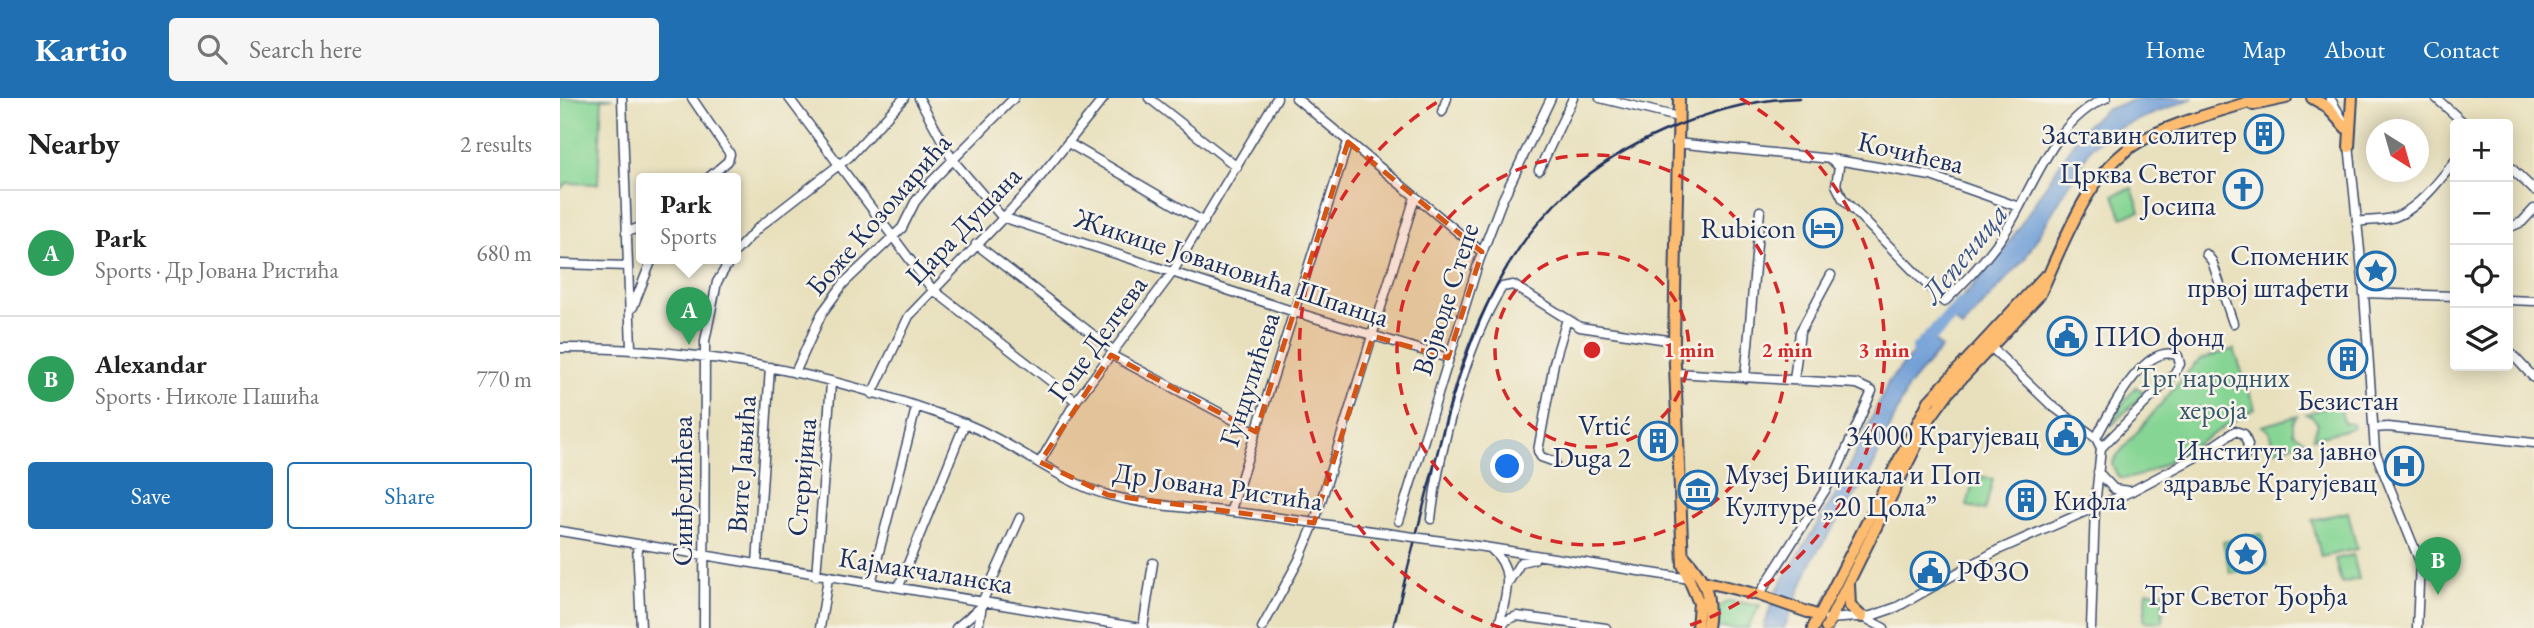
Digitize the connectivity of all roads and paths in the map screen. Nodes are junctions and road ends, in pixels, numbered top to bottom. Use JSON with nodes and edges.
{"nodes":[{"id":1,"x":622,"y":98,"type":"edge"},
{"id":2,"x":692,"y":98,"type":"edge"},
{"id":3,"x":789,"y":98,"type":"edge"},
{"id":4,"x":904,"y":98,"type":"edge"},
{"id":5,"x":919,"y":98,"type":"edge"},
{"id":6,"x":1014,"y":98,"type":"edge"},
{"id":7,"x":1104,"y":98,"type":"edge"},
{"id":8,"x":1149,"y":98,"type":"edge"},
{"id":9,"x":1277,"y":98,"type":"edge"},
{"id":10,"x":1296,"y":98,"type":"edge"},
{"id":11,"x":1447,"y":98,"type":"edge"},
{"id":12,"x":1551,"y":98,"type":"edge"},
{"id":13,"x":1573,"y":98,"type":"edge"},
{"id":14,"x":1600,"y":98,"type":"edge"},
{"id":15,"x":1679,"y":98,"type":"edge"},
{"id":16,"x":2106,"y":98,"type":"edge"},
{"id":17,"x":2261,"y":98,"type":"edge"},
{"id":18,"x":2286,"y":98,"type":"edge"},
{"id":19,"x":2312,"y":98,"type":"edge"},
{"id":20,"x":2330,"y":98,"type":"edge"},
{"id":21,"x":2352,"y":98,"type":"edge"},
{"id":22,"x":2436,"y":98,"type":"edge"},
{"id":23,"x":2236,"y":107,"type":"junction"},
{"id":24,"x":1442,"y":112,"type":"dead end"},
{"id":25,"x":1678,"y":117,"type":"junction"},
{"id":26,"x":2459,"y":119,"type":"edge"},
{"id":27,"x":2346,"y":128,"type":"junction"},
{"id":28,"x":1348,"y":142,"type":"junction"},
{"id":29,"x":1676,"y":143,"type":"junction"},
{"id":30,"x":1070,"y":144,"type":"junction"},
{"id":31,"x":2349,"y":147,"type":"junction"},
{"id":32,"x":952,"y":159,"type":"junction"},
{"id":33,"x":1831,"y":159,"type":"junction"},
{"id":34,"x":840,"y":164,"type":"junction"},
{"id":35,"x":1237,"y":167,"type":"junction"},
{"id":36,"x":2450,"y":167,"type":"edge"},
{"id":37,"x":1539,"y":170,"type":"dead end"},
{"id":38,"x":2513,"y":170,"type":"edge"},
{"id":39,"x":715,"y":173,"type":"edge"},
{"id":40,"x":2534,"y":190,"type":"edge"},
{"id":41,"x":1415,"y":197,"type":"junction"},
{"id":42,"x":2019,"y":207,"type":"junction"},
{"id":43,"x":2534,"y":209,"type":"edge"},
{"id":44,"x":1760,"y":211,"type":"dead end"},
{"id":45,"x":1002,"y":217,"type":"junction"},
{"id":46,"x":1204,"y":222,"type":"junction"},
{"id":47,"x":2357,"y":222,"type":"junction"},
{"id":48,"x":2513,"y":226,"type":"edge"},
{"id":49,"x":636,"y":229,"type":"edge"},
{"id":50,"x":626,"y":233,"type":"junction"},
{"id":51,"x":893,"y":235,"type":"junction"},
{"id":52,"x":976,"y":244,"type":"junction"},
{"id":53,"x":741,"y":246,"type":"edge"},
{"id":54,"x":1482,"y":252,"type":"junction"},
{"id":55,"x":2206,"y":254,"type":"dead end"},
{"id":56,"x":560,"y":264,"type":"edge"},
{"id":57,"x":650,"y":264,"type":"edge"},
{"id":58,"x":729,"y":264,"type":"edge"},
{"id":59,"x":628,"y":266,"type":"junction"},
{"id":60,"x":1172,"y":273,"type":"junction"},
{"id":61,"x":1831,"y":275,"type":"dead end"},
{"id":62,"x":2046,"y":275,"type":"junction"},
{"id":63,"x":932,"y":289,"type":"junction"},
{"id":64,"x":2364,"y":293,"type":"junction"},
{"id":65,"x":2450,"y":296,"type":"edge"},
{"id":66,"x":2513,"y":300,"type":"edge"},
{"id":67,"x":2534,"y":301,"type":"edge"},
{"id":68,"x":632,"y":310,"type":"junction"},
{"id":69,"x":1295,"y":312,"type":"junction"},
{"id":70,"x":1567,"y":319,"type":"junction"},
{"id":71,"x":2233,"y":323,"type":"dead end"},
{"id":72,"x":1373,"y":336,"type":"junction"},
{"id":73,"x":1674,"y":341,"type":"junction"},
{"id":74,"x":1991,"y":347,"type":"junction"},
{"id":75,"x":560,"y":348,"type":"edge"},
{"id":76,"x":631,"y":348,"type":"junction"},
{"id":77,"x":1113,"y":353,"type":"junction"},
{"id":78,"x":705,"y":355,"type":"junction"},
{"id":79,"x":2513,"y":355,"type":"edge"},
{"id":80,"x":1448,"y":358,"type":"junction"},
{"id":81,"x":770,"y":367,"type":"junction"},
{"id":82,"x":795,"y":373,"type":"junction"},
{"id":83,"x":1676,"y":373,"type":"junction"},
{"id":84,"x":1745,"y":378,"type":"junction"},
{"id":85,"x":2534,"y":378,"type":"edge"},
{"id":86,"x":1794,"y":380,"type":"junction"},
{"id":87,"x":831,"y":383,"type":"junction"},
{"id":88,"x":872,"y":394,"type":"junction"},
{"id":89,"x":1076,"y":401,"type":"junction"},
{"id":90,"x":916,"y":408,"type":"junction"},
{"id":91,"x":965,"y":423,"type":"junction"},
{"id":92,"x":2374,"y":428,"type":"junction"},
{"id":93,"x":1256,"y":432,"type":"junction"},
{"id":94,"x":2096,"y":438,"type":"junction"},
{"id":95,"x":2534,"y":443,"type":"edge"},
{"id":96,"x":2101,"y":448,"type":"junction"},
{"id":97,"x":2200,"y":456,"type":"junction"},
{"id":98,"x":1040,"y":462,"type":"junction"},
{"id":99,"x":1555,"y":462,"type":"dead end"},
{"id":100,"x":2098,"y":472,"type":"junction"},
{"id":101,"x":2132,"y":491,"type":"junction"},
{"id":102,"x":2095,"y":507,"type":"junction"},
{"id":103,"x":1231,"y":510,"type":"junction"},
{"id":104,"x":1020,"y":518,"type":"dead end"},
{"id":105,"x":1431,"y":519,"type":"dead end"},
{"id":106,"x":1399,"y":520,"type":"dead end"},
{"id":107,"x":560,"y":531,"type":"edge"},
{"id":108,"x":637,"y":544,"type":"junction"},
{"id":109,"x":1487,"y":548,"type":"junction"},
{"id":110,"x":705,"y":556,"type":"junction"},
{"id":111,"x":1546,"y":557,"type":"junction"},
{"id":112,"x":1685,"y":557,"type":"junction"},
{"id":113,"x":1153,"y":563,"type":"dead end"},
{"id":114,"x":757,"y":564,"type":"junction"},
{"id":115,"x":816,"y":576,"type":"junction"},
{"id":116,"x":828,"y":578,"type":"junction"},
{"id":117,"x":1687,"y":578,"type":"junction"},
{"id":118,"x":1850,"y":580,"type":"junction"},
{"id":119,"x":1703,"y":582,"type":"junction"},
{"id":120,"x":871,"y":583,"type":"junction"},
{"id":121,"x":1508,"y":583,"type":"junction"},
{"id":122,"x":899,"y":586,"type":"junction"},
{"id":123,"x":1728,"y":587,"type":"junction"},
{"id":124,"x":1710,"y":595,"type":"junction"},
{"id":125,"x":1762,"y":596,"type":"junction"},
{"id":126,"x":1505,"y":597,"type":"junction"},
{"id":127,"x":982,"y":604,"type":"junction"},
{"id":128,"x":1699,"y":609,"type":"junction"},
{"id":129,"x":1517,"y":615,"type":"junction"},
{"id":130,"x":1862,"y":617,"type":"junction"},
{"id":131,"x":1825,"y":622,"type":"edge"},
{"id":132,"x":640,"y":628,"type":"edge"},
{"id":133,"x":704,"y":628,"type":"edge"},
{"id":134,"x":820,"y":628,"type":"edge"},
{"id":135,"x":956,"y":628,"type":"edge"},
{"id":136,"x":978,"y":628,"type":"edge"},
{"id":137,"x":1142,"y":628,"type":"edge"},
{"id":138,"x":1262,"y":628,"type":"edge"},
{"id":139,"x":1499,"y":628,"type":"edge"},
{"id":140,"x":1606,"y":628,"type":"edge"},
{"id":141,"x":1697,"y":628,"type":"edge"},
{"id":142,"x":1707,"y":628,"type":"edge"},
{"id":143,"x":1814,"y":628,"type":"edge"},
{"id":144,"x":1884,"y":628,"type":"edge"},
{"id":145,"x":2091,"y":628,"type":"edge"},
{"id":146,"x":2417,"y":628,"type":"edge"}],
"edges":[{"from":1,"to":50,"type":"street"},
{"from":2,"to":39,"type":"street"},
{"from":3,"to":34,"type":"street"},
{"from":4,"to":34,"type":"street"},
{"from":5,"to":32,"type":"street"},
{"from":6,"to":32,"type":"street","name":"Боже Козомарића"},
{"from":7,"to":30,"type":"street","name":"Цара Душана"},
{"from":8,"to":35,"type":"street"},
{"from":9,"to":35,"type":"street","name":"Гоце Делчева"},
{"from":10,"to":28,"type":"street"},
{"from":11,"to":24,"type":"street"},
{"from":12,"to":54,"type":"street","name":"Војводе Степе"},
{"from":13,"to":37,"type":"street"},
{"from":14,"to":25,"type":"street"},
{"from":15,"to":25,"type":"main road"},
{"from":16,"to":42,"type":"street"},
{"from":17,"to":23,"type":"main road"},
{"from":18,"to":23,"type":"main road"},
{"from":19,"to":27,"type":"main road"},
{"from":20,"to":27,"type":"street"},
{"from":21,"to":31,"type":"main road"},
{"from":22,"to":26,"type":"street"},
{"from":23,"to":62,"type":"main road"},
{"from":25,"to":29,"type":"main road"},
{"from":27,"to":31,"type":"street"},
{"from":28,"to":41,"type":"street"},
{"from":28,"to":69,"type":"street","name":"Гундулићева"},
{"from":29,"to":33,"type":"street","name":"Кочићева"},
{"from":29,"to":73,"type":"main road"},
{"from":30,"to":45,"type":"street","name":"Цара Душана"},
{"from":30,"to":46,"type":"street"},
{"from":31,"to":47,"type":"street"},
{"from":32,"to":45,"type":"street"},
{"from":32,"to":51,"type":"street","name":"Боже Козомарића"},
{"from":33,"to":42,"type":"street","name":"Кочићева"},
{"from":33,"to":42,"type":"street"},
{"from":34,"to":51,"type":"street"},
{"from":34,"to":53,"type":"street"},
{"from":35,"to":46,"type":"street","name":"Гоце Делчева"},
{"from":36,"to":47,"type":"street"},
{"from":38,"to":40,"type":"street"},
{"from":41,"to":54,"type":"street"},
{"from":41,"to":72,"type":"street"},
{"from":43,"to":48,"type":"street"},
{"from":44,"to":84,"type":"street"},
{"from":45,"to":52,"type":"street","name":"Цара Душана"},
{"from":45,"to":60,"type":"street","name":"Жикице Јовановића Шпанца"},
{"from":46,"to":60,"type":"street","name":"Гоце Делчева"},
{"from":47,"to":64,"type":"street"},
{"from":49,"to":50,"type":"street"},
{"from":50,"to":59,"type":"street"},
{"from":51,"to":63,"type":"street"},
{"from":51,"to":82,"type":"street","name":"Боже Козомарића"},
{"from":52,"to":63,"type":"street","name":"Цара Душана"},
{"from":52,"to":77,"type":"street"},
{"from":54,"to":80,"type":"street","name":"Војводе Степе"},
{"from":55,"to":71,"type":"street"},
{"from":56,"to":59,"type":"street"},
{"from":57,"to":68,"type":"street"},
{"from":58,"to":78,"type":"street","name":"Синђелићева"},
{"from":59,"to":68,"type":"street"},
{"from":60,"to":69,"type":"street","name":"Жикице Јовановића Шпанца"},
{"from":60,"to":77,"type":"street","name":"Гоце Делчева"},
{"from":61,"to":86,"type":"street"},
{"from":62,"to":74,"type":"main road"},
{"from":62,"to":131,"type":"main road"},
{"from":63,"to":88,"type":"street","name":"Цара Душана"},
{"from":63,"to":89,"type":"street"},
{"from":64,"to":65,"type":"street"},
{"from":64,"to":92,"type":"street"},
{"from":66,"to":67,"type":"street"},
{"from":68,"to":76,"type":"street"},
{"from":69,"to":72,"type":"street","name":"Жикице Јовановића Шпанца"},
{"from":69,"to":93,"type":"street","name":"Гундулићева"},
{"from":70,"to":73,"type":"street"},
{"from":70,"to":99,"type":"street"},
{"from":70,"to":105,"type":"street","name":"Војводе Степе"},
{"from":72,"to":80,"type":"street","name":"Жикице Јовановића Шпанца"},
{"from":72,"to":138,"type":"street"},
{"from":73,"to":83,"type":"main road"},
{"from":74,"to":94,"type":"street"},
{"from":74,"to":118,"type":"main road"},
{"from":75,"to":76,"type":"street","name":"Др Јована Ристића"},
{"from":76,"to":78,"type":"street","name":"Др Јована Ристића"},
{"from":77,"to":89,"type":"street","name":"Гоце Делчева"},
{"from":77,"to":93,"type":"street"},
{"from":78,"to":81,"type":"street","name":"Др Јована Ристића"},
{"from":78,"to":110,"type":"street","name":"Синђелићева"},
{"from":79,"to":85,"type":"street"},
{"from":80,"to":106,"type":"street","name":"Војводе Степе"},
{"from":81,"to":82,"type":"street","name":"Др Јована Ристића"},
{"from":81,"to":114,"type":"street","name":"Вите Јањића"},
{"from":82,"to":87,"type":"street","name":"Др Јована Ристића"},
{"from":83,"to":84,"type":"street"},
{"from":83,"to":112,"type":"main road"},
{"from":84,"to":86,"type":"street"},
{"from":86,"to":125,"type":"street"},
{"from":87,"to":88,"type":"street","name":"Др Јована Ристића"},
{"from":87,"to":115,"type":"street","name":"Стеријина"},
{"from":88,"to":90,"type":"street","name":"Др Јована Ристића"},
{"from":89,"to":98,"type":"street","name":"Гоце Делчева"},
{"from":90,"to":91,"type":"street","name":"Др Јована Ристића"},
{"from":90,"to":120,"type":"street"},
{"from":91,"to":98,"type":"street","name":"Др Јована Ристића"},
{"from":91,"to":122,"type":"street"},
{"from":92,"to":95,"type":"street"},
{"from":92,"to":146,"type":"street"},
{"from":93,"to":103,"type":"street","name":"Гундулићева"},
{"from":94,"to":96,"type":"street"},
{"from":94,"to":96,"type":"street"},
{"from":96,"to":100,"type":"street"},
{"from":97,"to":97,"type":"street"},
{"from":97,"to":101,"type":"street"},
{"from":98,"to":103,"type":"street","name":"Др Јована Ристића"},
{"from":100,"to":101,"type":"street"},
{"from":100,"to":102,"type":"street"},
{"from":101,"to":102,"type":"street"},
{"from":102,"to":130,"type":"street"},
{"from":102,"to":145,"type":"street"},
{"from":103,"to":109,"type":"street","name":"Др Јована Ристића","bridge":true},
{"from":104,"to":127,"type":"street"},
{"from":107,"to":108,"type":"street","name":"Кајмакчаланска"},
{"from":108,"to":110,"type":"street","name":"Кајмакчаланска"},
{"from":108,"to":132,"type":"street"},
{"from":109,"to":111,"type":"street","name":"Др Јована Ристића"},
{"from":109,"to":121,"type":"street"},
{"from":110,"to":114,"type":"street","name":"Кајмакчаланска"},
{"from":110,"to":133,"type":"street","name":"Синђелићева"},
{"from":111,"to":117,"type":"street","name":"Др Јована Ристића"},
{"from":111,"to":121,"type":"street"},
{"from":112,"to":117,"type":"main road"},
{"from":112,"to":119,"type":"main road"},
{"from":113,"to":137,"type":"street","name":"Кајмакчаланска"},
{"from":114,"to":115,"type":"street","name":"Кајмакчаланска"},
{"from":115,"to":116,"type":"street","name":"Кајмакчаланска"},
{"from":116,"to":120,"type":"street","name":"Кајмакчаланска"},
{"from":116,"to":134,"type":"street"},
{"from":117,"to":119,"type":"street","name":"Др Јована Ристића"},
{"from":117,"to":128,"type":"main road"},
{"from":118,"to":130,"type":"main road"},
{"from":118,"to":131,"type":"main road"},
{"from":119,"to":123,"type":"main road","name":"Др Јована Ристића"},
{"from":119,"to":124,"type":"main road"},
{"from":120,"to":122,"type":"street","name":"Кајмакчаланска"},
{"from":121,"to":126,"type":"street"},
{"from":122,"to":127,"type":"street","name":"Кајмакчаланска"},
{"from":123,"to":124,"type":"main road"},
{"from":123,"to":125,"type":"main road","name":"Др Јована Ристића"},
{"from":124,"to":128,"type":"main road"},
{"from":124,"to":142,"type":"main road"},
{"from":125,"to":131,"type":"main road","name":"Др Јована Ристића"},
{"from":126,"to":129,"type":"street"},
{"from":126,"to":139,"type":"street"},
{"from":127,"to":135,"type":"street"},
{"from":127,"to":136,"type":"street"},
{"from":127,"to":137,"type":"street","name":"Кајмакчаланска"},
{"from":128,"to":141,"type":"main road"},
{"from":129,"to":139,"type":"street"},
{"from":129,"to":140,"type":"street"},
{"from":130,"to":131,"type":"street"},
{"from":130,"to":144,"type":"street"},
{"from":131,"to":143,"type":"main road"}]}
